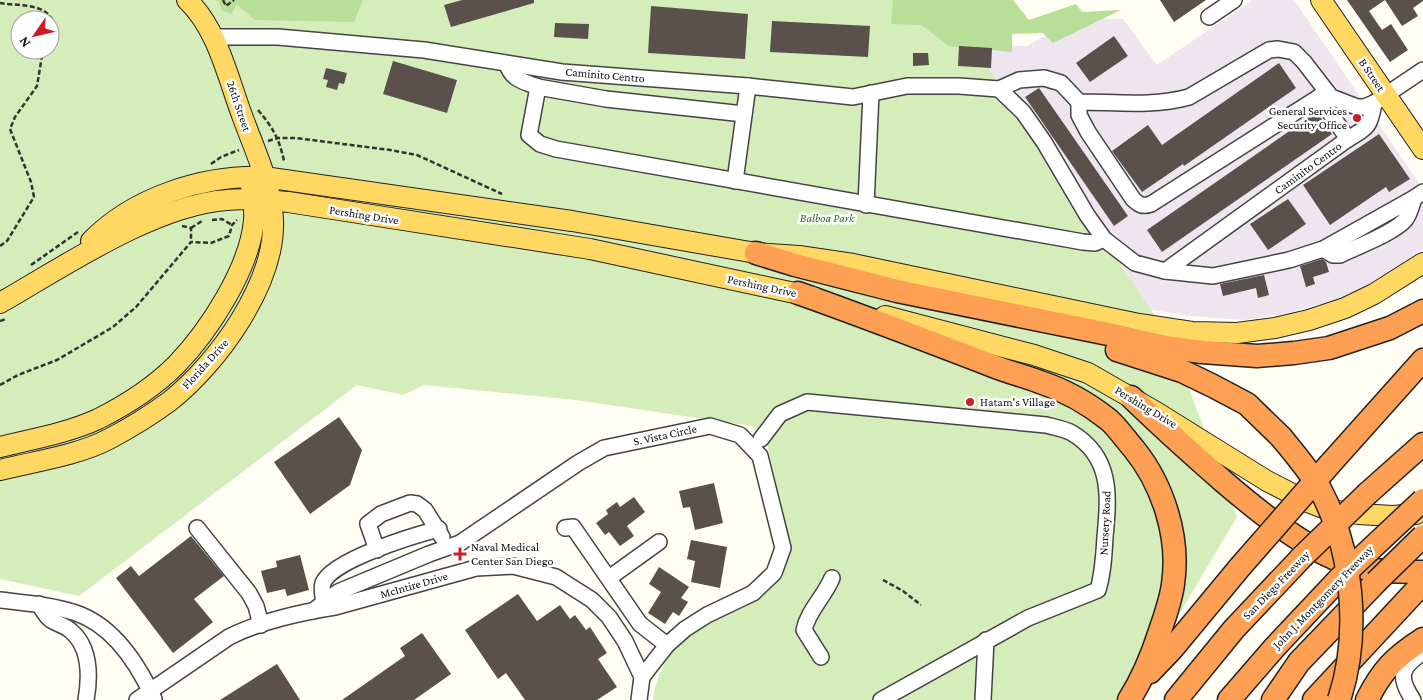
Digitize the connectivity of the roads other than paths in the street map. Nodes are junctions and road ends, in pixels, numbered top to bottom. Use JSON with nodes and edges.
{"nodes":[{"id":1,"x":187,"y":0,"type":"edge"},
{"id":2,"x":1234,"y":0,"type":"edge"},
{"id":3,"x":1320,"y":0,"type":"edge"},
{"id":4,"x":1209,"y":17,"type":"dead end"},
{"id":5,"x":212,"y":37,"type":"junction"},
{"id":6,"x":506,"y":64,"type":"junction"},
{"id":7,"x":1423,"y":70,"type":"edge"},
{"id":8,"x":748,"y":86,"type":"junction"},
{"id":9,"x":538,"y":87,"type":"junction"},
{"id":10,"x":999,"y":89,"type":"junction"},
{"id":11,"x":870,"y":93,"type":"junction"},
{"id":12,"x":1323,"y":95,"type":"junction"},
{"id":13,"x":1380,"y":99,"type":"junction"},
{"id":14,"x":1078,"y":102,"type":"junction"},
{"id":15,"x":744,"y":114,"type":"junction"},
{"id":16,"x":1348,"y":139,"type":"junction"},
{"id":17,"x":1423,"y":149,"type":"edge"},
{"id":18,"x":256,"y":176,"type":"junction"},
{"id":19,"x":735,"y":181,"type":"junction"},
{"id":20,"x":1419,"y":195,"type":"edge"},
{"id":21,"x":262,"y":200,"type":"junction"},
{"id":22,"x":866,"y":205,"type":"junction"},
{"id":23,"x":1104,"y":239,"type":"junction"},
{"id":24,"x":756,"y":253,"type":"junction"},
{"id":25,"x":73,"y":260,"type":"junction"},
{"id":26,"x":1423,"y":263,"type":"edge"},
{"id":27,"x":1165,"y":271,"type":"junction"},
{"id":28,"x":798,"y":293,"type":"junction"},
{"id":29,"x":938,"y":299,"type":"junction"},
{"id":30,"x":5,"y":310,"type":"edge"},
{"id":31,"x":1423,"y":311,"type":"edge"},
{"id":32,"x":1423,"y":360,"type":"edge"},
{"id":33,"x":1131,"y":398,"type":"junction"},
{"id":34,"x":761,"y":439,"type":"dead end"},
{"id":35,"x":1423,"y":444,"type":"edge"},
{"id":36,"x":0,"y":447,"type":"edge"},
{"id":37,"x":0,"y":470,"type":"edge"},
{"id":38,"x":1423,"y":500,"type":"edge"},
{"id":39,"x":1423,"y":514,"type":"edge"},
{"id":40,"x":197,"y":528,"type":"dead end"},
{"id":41,"x":565,"y":528,"type":"dead end"},
{"id":42,"x":438,"y":529,"type":"junction"},
{"id":43,"x":1423,"y":536,"type":"edge"},
{"id":44,"x":659,"y":542,"type":"dead end"},
{"id":45,"x":448,"y":547,"type":"junction"},
{"id":46,"x":377,"y":550,"type":"junction"},
{"id":47,"x":1423,"y":572,"type":"edge"},
{"id":48,"x":609,"y":578,"type":"junction"},
{"id":49,"x":832,"y":578,"type":"dead end"},
{"id":50,"x":1423,"y":583,"type":"edge"},
{"id":51,"x":0,"y":600,"type":"edge"},
{"id":52,"x":39,"y":604,"type":"junction"},
{"id":53,"x":318,"y":607,"type":"junction"},
{"id":54,"x":261,"y":625,"type":"junction"},
{"id":55,"x":1423,"y":639,"type":"edge"},
{"id":56,"x":986,"y":640,"type":"junction"},
{"id":57,"x":667,"y":645,"type":"junction"},
{"id":58,"x":1423,"y":652,"type":"edge"},
{"id":59,"x":821,"y":657,"type":"dead end"},
{"id":60,"x":642,"y":677,"type":"junction"},
{"id":61,"x":1134,"y":692,"type":"edge"},
{"id":62,"x":1423,"y":693,"type":"edge"},
{"id":63,"x":153,"y":695,"type":"edge"},
{"id":64,"x":1410,"y":696,"type":"edge"},
{"id":65,"x":86,"y":700,"type":"edge"},
{"id":66,"x":137,"y":700,"type":"edge"},
{"id":67,"x":639,"y":700,"type":"edge"},
{"id":68,"x":881,"y":700,"type":"edge"},
{"id":69,"x":983,"y":700,"type":"edge"},
{"id":70,"x":1176,"y":700,"type":"edge"},
{"id":71,"x":1229,"y":700,"type":"edge"},
{"id":72,"x":1272,"y":700,"type":"edge"},
{"id":73,"x":1314,"y":700,"type":"edge"},
{"id":74,"x":1339,"y":700,"type":"edge"},
{"id":75,"x":1367,"y":700,"type":"edge"}],
"edges":[{"from":1,"to":5,"type":"main road","name":"26th Street"},
{"from":2,"to":4,"type":"street"},
{"from":3,"to":13,"type":"main road","name":"B Street"},
{"from":5,"to":6,"type":"street","name":"Caminito Centro"},
{"from":5,"to":18,"type":"main road","name":"26th Street"},
{"from":6,"to":8,"type":"street","name":"Caminito Centro"},
{"from":6,"to":9,"type":"street"},
{"from":7,"to":13,"type":"street"},
{"from":8,"to":11,"type":"street","name":"Caminito Centro"},
{"from":8,"to":15,"type":"street"},
{"from":9,"to":15,"type":"street"},
{"from":9,"to":19,"type":"street"},
{"from":10,"to":11,"type":"street","name":"Caminito Centro"},
{"from":10,"to":14,"type":"street","name":"Caminito Centro"},
{"from":10,"to":23,"type":"street"},
{"from":11,"to":22,"type":"street"},
{"from":12,"to":13,"type":"street"},
{"from":12,"to":14,"type":"street"},
{"from":12,"to":14,"type":"street"},
{"from":12,"to":16,"type":"street"},
{"from":13,"to":16,"type":"street","name":"Caminito Centro"},
{"from":13,"to":17,"type":"main road","name":"B Street"},
{"from":15,"to":19,"type":"street"},
{"from":16,"to":27,"type":"street","name":"Caminito Centro"},
{"from":18,"to":21,"type":"main road","name":"Florida Drive"},
{"from":18,"to":24,"type":"main road","name":"Pershing Drive"},
{"from":18,"to":25,"type":"main road","name":"Pershing Drive"},
{"from":19,"to":22,"type":"street"},
{"from":20,"to":27,"type":"street"},
{"from":21,"to":25,"type":"main road","name":"Pershing Drive"},
{"from":21,"to":28,"type":"main road","name":"Pershing Drive"},
{"from":21,"to":36,"type":"main road","name":"Florida Drive"},
{"from":21,"to":37,"type":"main road","name":"Florida Drive"},
{"from":22,"to":23,"type":"street"},
{"from":23,"to":27,"type":"street"},
{"from":24,"to":26,"type":"main road","name":"Pershing Drive"},
{"from":24,"to":29,"type":"highway"},
{"from":25,"to":30,"type":"main road","name":"Pershing Drive"},
{"from":28,"to":33,"type":"main road","name":"Pershing Drive"},
{"from":28,"to":61,"type":"highway"},
{"from":29,"to":31,"type":"highway"},
{"from":29,"to":74,"type":"highway","bridge":true},
{"from":32,"to":61,"type":"highway","bridge":true},
{"from":33,"to":39,"type":"main road","name":"Pershing Drive"},
{"from":33,"to":47,"type":"highway"},
{"from":34,"to":56,"type":"street","name":"Nursery Road"},
{"from":35,"to":70,"type":"highway","name":"San Diego Freeway","bridge":true},
{"from":38,"to":71,"type":"highway","name":"John J. Montgomery Freeway","bridge":true},
{"from":40,"to":54,"type":"street"},
{"from":41,"to":48,"type":"street"},
{"from":42,"to":45,"type":"street"},
{"from":42,"to":46,"type":"street"},
{"from":42,"to":46,"type":"street"},
{"from":43,"to":72,"type":"highway","bridge":true},
{"from":44,"to":48,"type":"street"},
{"from":45,"to":53,"type":"street","name":"S. Vista Circle"},
{"from":45,"to":57,"type":"street","name":"S. Vista Circle"},
{"from":46,"to":53,"type":"street"},
{"from":48,"to":57,"type":"street"},
{"from":49,"to":59,"type":"street"},
{"from":50,"to":73,"type":"highway"},
{"from":51,"to":52,"type":"street"},
{"from":52,"to":63,"type":"street"},
{"from":52,"to":65,"type":"street"},
{"from":53,"to":54,"type":"street","name":"McIntire Drive"},
{"from":53,"to":60,"type":"street","name":"McIntire Drive"},
{"from":54,"to":63,"type":"street","name":"McIntire Drive"},
{"from":55,"to":75,"type":"highway"},
{"from":56,"to":68,"type":"street","name":"Nursery Road"},
{"from":56,"to":69,"type":"street"},
{"from":57,"to":60,"type":"street","name":"S. Vista Circle"},
{"from":58,"to":64,"type":"street"},
{"from":60,"to":67,"type":"street"},
{"from":62,"to":64,"type":"street"},
{"from":63,"to":66,"type":"street","name":"McIntire Drive"}]}
